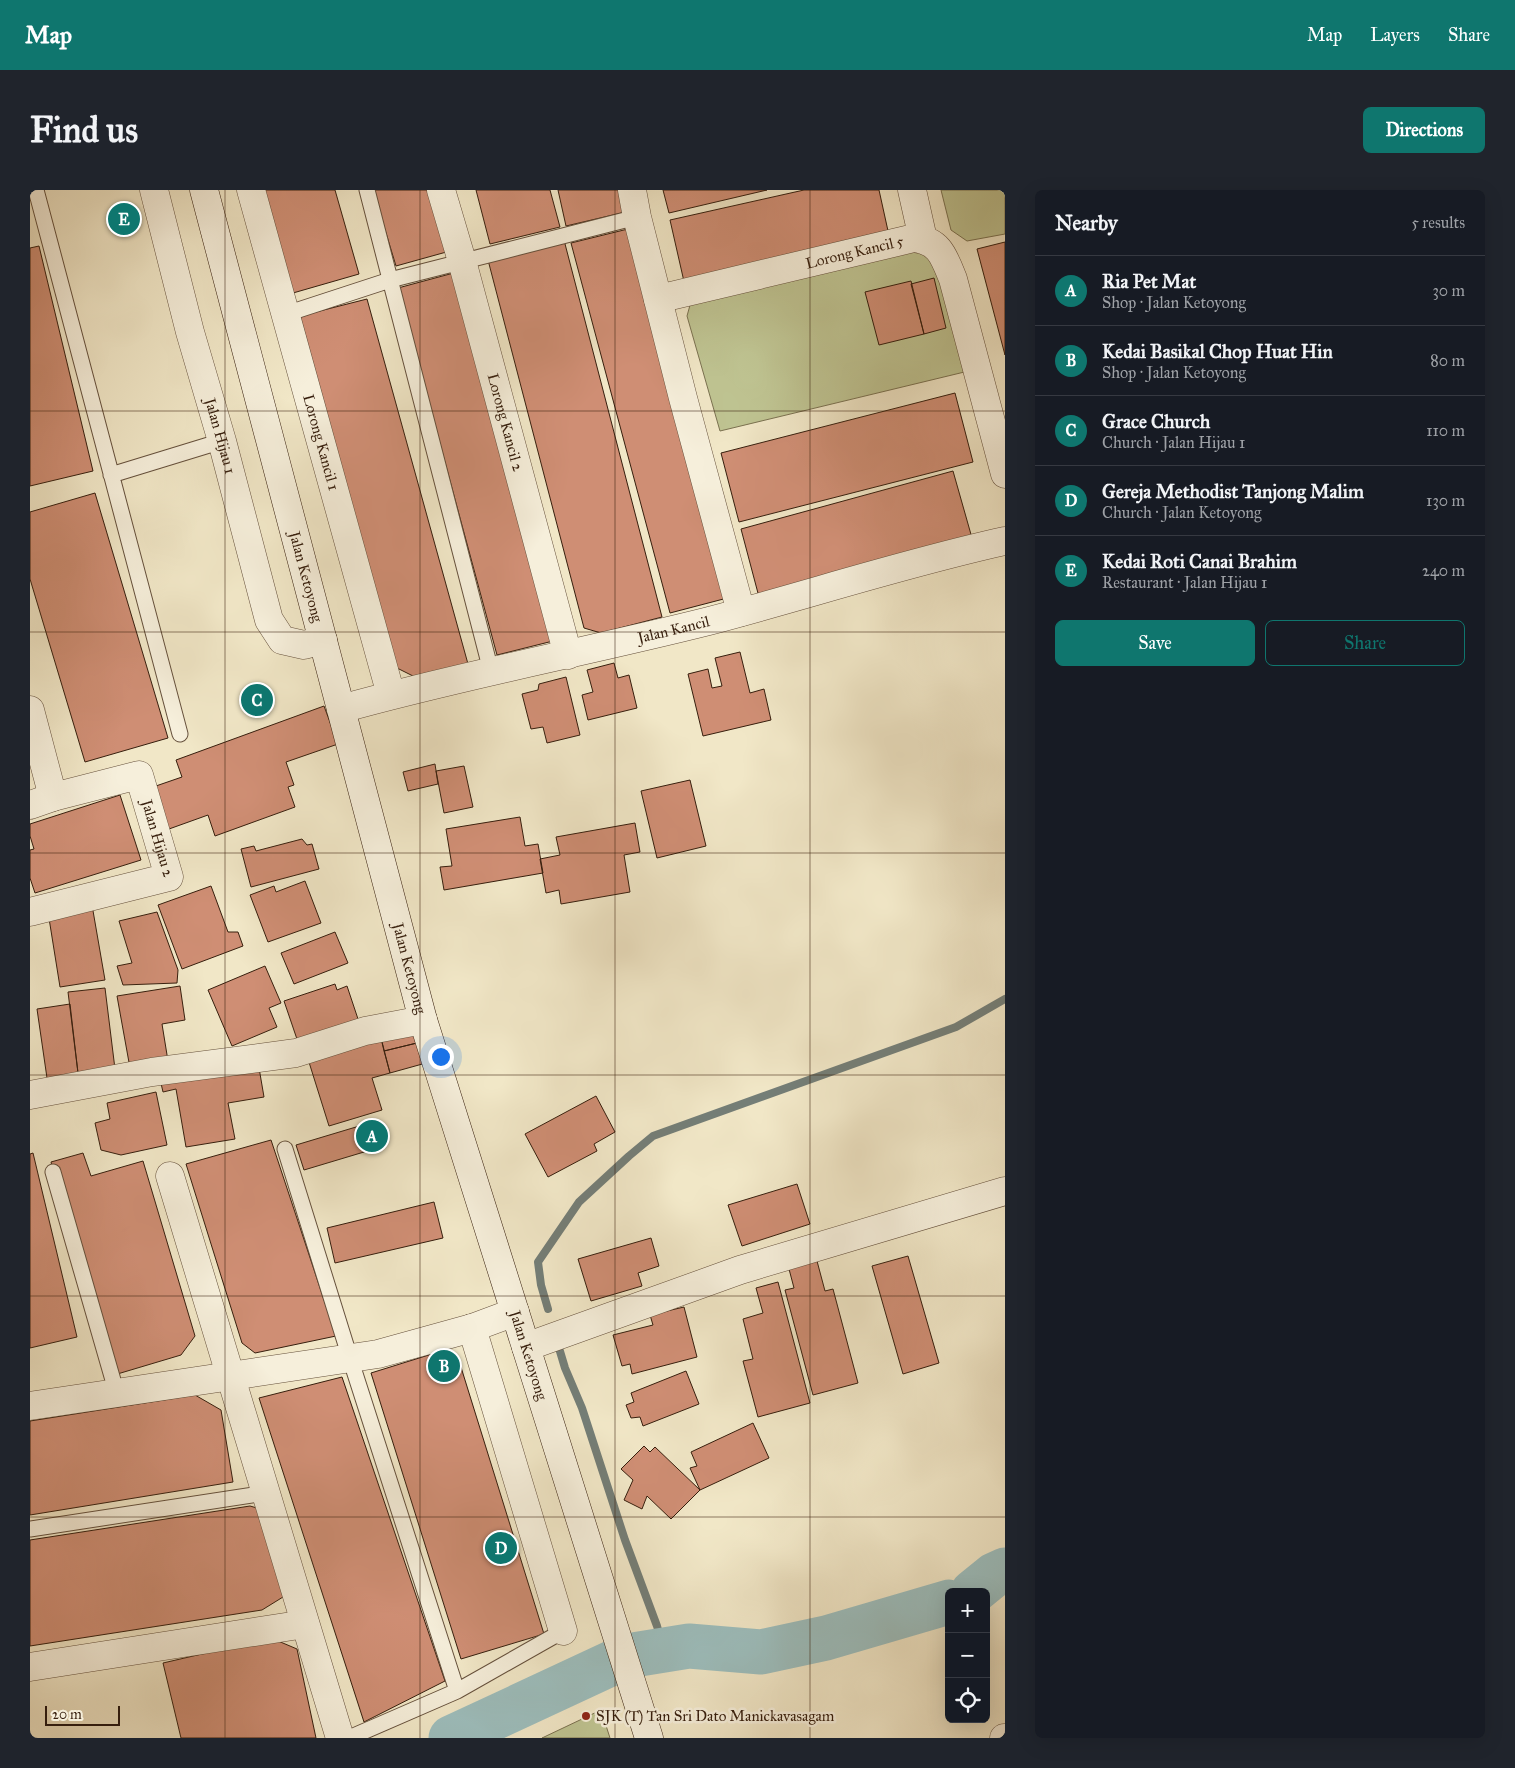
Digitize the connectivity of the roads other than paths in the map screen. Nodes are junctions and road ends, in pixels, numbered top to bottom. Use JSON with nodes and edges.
{"nodes":[{"id":1,"x":36,"y":190,"type":"edge"},
{"id":2,"x":154,"y":190,"type":"edge"},
{"id":3,"x":204,"y":190,"type":"edge"},
{"id":4,"x":252,"y":190,"type":"edge"},
{"id":5,"x":367,"y":190,"type":"edge"},
{"id":6,"x":441,"y":190,"type":"edge"},
{"id":7,"x":632,"y":190,"type":"edge"},
{"id":8,"x":912,"y":190,"type":"edge"},
{"id":9,"x":637,"y":217,"type":"junction"},
{"id":10,"x":923,"y":239,"type":"junction"},
{"id":11,"x":462,"y":261,"type":"junction"},
{"id":12,"x":390,"y":280,"type":"junction"},
{"id":13,"x":658,"y":299,"type":"junction"},
{"id":14,"x":286,"y":314,"type":"junction"},
{"id":15,"x":222,"y":441,"type":"junction"},
{"id":16,"x":1005,"y":474,"type":"edge"},
{"id":17,"x":111,"y":475,"type":"junction"},
{"id":18,"x":1005,"y":541,"type":"edge"},
{"id":19,"x":741,"y":612,"type":"junction"},
{"id":20,"x":322,"y":640,"type":"junction"},
{"id":21,"x":568,"y":655,"type":"junction"},
{"id":22,"x":491,"y":671,"type":"junction"},
{"id":23,"x":391,"y":695,"type":"junction"},
{"id":24,"x":341,"y":709,"type":"junction"},
{"id":25,"x":30,"y":710,"type":"edge"},
{"id":26,"x":180,"y":734,"type":"dead end"},
{"id":27,"x":41,"y":801,"type":"edge"},
{"id":28,"x":30,"y":912,"type":"edge"},
{"id":29,"x":423,"y":1020,"type":"junction"},
{"id":30,"x":30,"y":1095,"type":"edge"},
{"id":31,"x":285,"y":1149,"type":"dead end"},
{"id":32,"x":53,"y":1172,"type":"dead end"},
{"id":33,"x":170,"y":1176,"type":"dead end"},
{"id":34,"x":1005,"y":1191,"type":"edge"},
{"id":35,"x":515,"y":1312,"type":"junction"},
{"id":36,"x":472,"y":1328,"type":"junction"},
{"id":37,"x":526,"y":1347,"type":"junction"},
{"id":38,"x":350,"y":1358,"type":"junction"},
{"id":39,"x":230,"y":1376,"type":"junction"},
{"id":40,"x":117,"y":1394,"type":"junction"},
{"id":41,"x":30,"y":1406,"type":"edge"},
{"id":42,"x":266,"y":1493,"type":"junction"},
{"id":43,"x":30,"y":1529,"type":"edge"},
{"id":44,"x":305,"y":1624,"type":"junction"},
{"id":45,"x":562,"y":1631,"type":"joint"},
{"id":46,"x":30,"y":1667,"type":"edge"},
{"id":47,"x":457,"y":1691,"type":"junction"},
{"id":48,"x":340,"y":1738,"type":"edge"},
{"id":49,"x":348,"y":1738,"type":"edge"},
{"id":50,"x":649,"y":1738,"type":"edge"}],
"edges":[{"from":1,"to":17,"type":"lane"},
{"from":2,"to":15,"type":"street","name":"Jalan Hijau 1"},
{"from":3,"to":20,"type":"street","name":"Jalan Ketoyong"},
{"from":4,"to":14,"type":"street","name":"Lorong Kancil 1"},
{"from":5,"to":12,"type":"lane"},
{"from":6,"to":11,"type":"street","name":"Lorong Kancil 2"},
{"from":7,"to":9,"type":"street"},
{"from":8,"to":10,"type":"street"},
{"from":9,"to":11,"type":"lane"},
{"from":9,"to":13,"type":"street"},
{"from":10,"to":13,"type":"street","name":"Lorong Kancil 5"},
{"from":10,"to":16,"type":"street","name":"Lorong Kancil 5"},
{"from":11,"to":12,"type":"lane"},
{"from":11,"to":21,"type":"street","name":"Lorong Kancil 2"},
{"from":12,"to":14,"type":"lane"},
{"from":12,"to":22,"type":"lane"},
{"from":13,"to":19,"type":"street"},
{"from":14,"to":23,"type":"street","name":"Lorong Kancil 1"},
{"from":15,"to":17,"type":"lane"},
{"from":15,"to":20,"type":"street","name":"Jalan Hijau 1"},
{"from":17,"to":26,"type":"lane"},
{"from":18,"to":19,"type":"street","name":"Jalan Kancil"},
{"from":19,"to":21,"type":"street","name":"Jalan Kancil"},
{"from":20,"to":24,"type":"street","name":"Jalan Ketoyong"},
{"from":21,"to":22,"type":"street","name":"Jalan Kancil"},
{"from":22,"to":23,"type":"street","name":"Jalan Kancil"},
{"from":23,"to":24,"type":"street","name":"Jalan Kancil"},
{"from":24,"to":29,"type":"street","name":"Jalan Ketoyong"},
{"from":25,"to":27,"type":"street","name":"Jalan Hijau 2"},
{"from":27,"to":28,"type":"street","name":"Jalan Hijau 2"},
{"from":29,"to":30,"type":"street"},
{"from":29,"to":35,"type":"street","name":"Jalan Ketoyong"},
{"from":31,"to":38,"type":"lane"},
{"from":32,"to":40,"type":"lane"},
{"from":33,"to":39,"type":"street"},
{"from":34,"to":37,"type":"street"},
{"from":35,"to":36,"type":"street"},
{"from":35,"to":37,"type":"street","name":"Jalan Ketoyong"},
{"from":36,"to":38,"type":"street"},
{"from":36,"to":45,"type":"street"},
{"from":37,"to":50,"type":"street","name":"Jalan Ketoyong"},
{"from":38,"to":39,"type":"street"},
{"from":38,"to":47,"type":"lane"},
{"from":39,"to":40,"type":"street"},
{"from":39,"to":42,"type":"street"},
{"from":40,"to":41,"type":"street"},
{"from":42,"to":43,"type":"lane"},
{"from":42,"to":44,"type":"street"},
{"from":44,"to":46,"type":"street"},
{"from":44,"to":48,"type":"street"},
{"from":45,"to":47,"type":"lane"},
{"from":47,"to":49,"type":"lane"}]}
